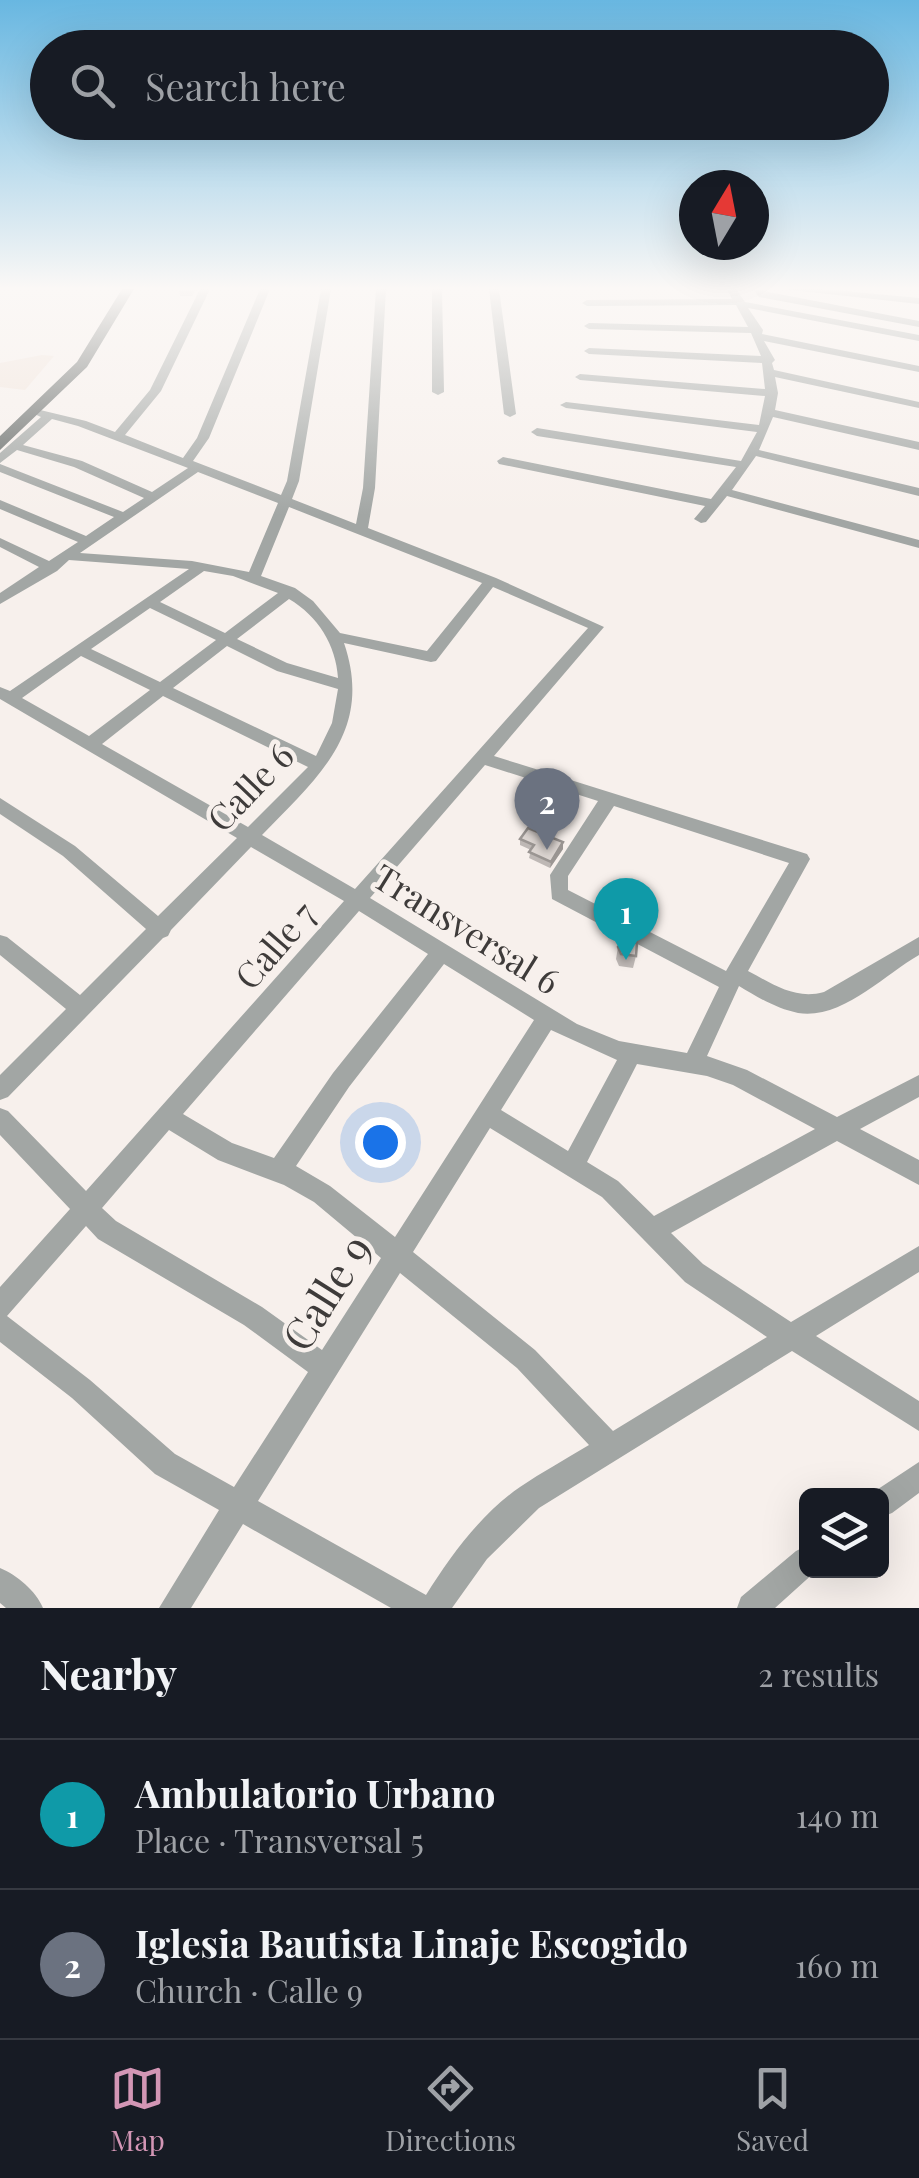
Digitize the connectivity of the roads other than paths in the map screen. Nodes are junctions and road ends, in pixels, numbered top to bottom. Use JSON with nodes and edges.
{"nodes":[{"id":1,"x":68,"y":364,"type":"edge"},
{"id":2,"x":82,"y":364,"type":"edge"},
{"id":3,"x":168,"y":364,"type":"edge"},
{"id":4,"x":234,"y":364,"type":"edge"},
{"id":5,"x":314,"y":364,"type":"edge"},
{"id":6,"x":376,"y":364,"type":"edge"},
{"id":7,"x":438,"y":364,"type":"edge"},
{"id":8,"x":504,"y":364,"type":"edge"},
{"id":9,"x":747,"y":364,"type":"edge"},
{"id":10,"x":893,"y":364,"type":"edge"},
{"id":11,"x":771,"y":366,"type":"junction"},
{"id":12,"x":919,"y":370,"type":"edge"},
{"id":13,"x":580,"y":377,"type":"dead end"},
{"id":14,"x":438,"y":392,"type":"dead end"},
{"id":15,"x":772,"y":393,"type":"junction"},
{"id":16,"x":566,"y":404,"type":"dead end"},
{"id":17,"x":919,"y":405,"type":"edge"},
{"id":18,"x":768,"y":412,"type":"junction"},
{"id":19,"x":43,"y":414,"type":"junction"},
{"id":20,"x":510,"y":414,"type":"dead end"},
{"id":21,"x":763,"y":429,"type":"junction"},
{"id":22,"x":0,"y":432,"type":"edge"},
{"id":23,"x":537,"y":432,"type":"dead end"},
{"id":24,"x":117,"y":437,"type":"junction"},
{"id":25,"x":7,"y":446,"type":"edge"},
{"id":26,"x":919,"y":446,"type":"edge"},
{"id":27,"x":0,"y":459,"type":"edge"},
{"id":28,"x":749,"y":459,"type":"junction"},
{"id":29,"x":503,"y":461,"type":"dead end"},
{"id":30,"x":191,"y":466,"type":"junction"},
{"id":31,"x":0,"y":468,"type":"edge"},
{"id":32,"x":919,"y":492,"type":"edge"},
{"id":33,"x":153,"y":497,"type":"junction"},
{"id":34,"x":720,"y":498,"type":"junction"},
{"id":35,"x":284,"y":503,"type":"junction"},
{"id":36,"x":0,"y":504,"type":"edge"},
{"id":37,"x":125,"y":517,"type":"junction"},
{"id":38,"x":701,"y":520,"type":"dead end"},
{"id":39,"x":361,"y":532,"type":"junction"},
{"id":40,"x":0,"y":542,"type":"edge"},
{"id":41,"x":90,"y":542,"type":"junction"},
{"id":42,"x":919,"y":544,"type":"edge"},
{"id":43,"x":70,"y":556,"type":"junction"},
{"id":44,"x":52,"y":568,"type":"junction"},
{"id":45,"x":198,"y":568,"type":"junction"},
{"id":46,"x":253,"y":579,"type":"junction"},
{"id":47,"x":491,"y":582,"type":"junction"},
{"id":48,"x":290,"y":591,"type":"junction"},
{"id":49,"x":0,"y":600,"type":"edge"},
{"id":50,"x":149,"y":602,"type":"junction"},
{"id":51,"x":337,"y":638,"type":"junction"},
{"id":52,"x":228,"y":640,"type":"junction"},
{"id":53,"x":80,"y":650,"type":"junction"},
{"id":54,"x":346,"y":686,"type":"junction"},
{"id":55,"x":162,"y":692,"type":"junction"},
{"id":56,"x":5,"y":695,"type":"edge"},
{"id":57,"x":90,"y":744,"type":"junction"},
{"id":58,"x":482,"y":758,"type":"junction"},
{"id":59,"x":319,"y":765,"type":"junction"},
{"id":60,"x":610,"y":798,"type":"junction"},
{"id":61,"x":4,"y":813,"type":"edge"},
{"id":62,"x":250,"y":836,"type":"junction"},
{"id":63,"x":359,"y":901,"type":"junction"},
{"id":64,"x":160,"y":930,"type":"junction"},
{"id":65,"x":0,"y":943,"type":"edge"},
{"id":66,"x":919,"y":945,"type":"edge"},
{"id":67,"x":441,"y":953,"type":"junction"},
{"id":68,"x":733,"y":978,"type":"junction"},
{"id":69,"x":82,"y":1010,"type":"junction"},
{"id":70,"x":546,"y":1018,"type":"junction"},
{"id":71,"x":630,"y":1055,"type":"junction"},
{"id":72,"x":692,"y":1064,"type":"junction"},
{"id":73,"x":919,"y":1085,"type":"edge"},
{"id":74,"x":0,"y":1090,"type":"edge"},
{"id":75,"x":488,"y":1115,"type":"junction"},
{"id":76,"x":168,"y":1117,"type":"junction"},
{"id":77,"x":0,"y":1119,"type":"edge"},
{"id":78,"x":838,"y":1130,"type":"junction"},
{"id":79,"x":573,"y":1165,"type":"junction"},
{"id":80,"x":278,"y":1172,"type":"junction"},
{"id":81,"x":919,"y":1172,"type":"edge"},
{"id":82,"x":86,"y":1208,"type":"junction"},
{"id":83,"x":654,"y":1229,"type":"junction"},
{"id":84,"x":398,"y":1254,"type":"junction"},
{"id":85,"x":919,"y":1258,"type":"edge"},
{"id":86,"x":0,"y":1306,"type":"edge"},
{"id":87,"x":0,"y":1326,"type":"edge"},
{"id":88,"x":789,"y":1336,"type":"junction"},
{"id":89,"x":327,"y":1369,"type":"junction"},
{"id":90,"x":919,"y":1417,"type":"edge"},
{"id":91,"x":609,"y":1447,"type":"junction"},
{"id":92,"x":919,"y":1476,"type":"edge"},
{"id":93,"x":889,"y":1498,"type":"edge"},
{"id":94,"x":240,"y":1509,"type":"junction"},
{"id":95,"x":799,"y":1567,"type":"edge"},
{"id":96,"x":174,"y":1608,"type":"edge"},
{"id":97,"x":420,"y":1608,"type":"edge"},
{"id":98,"x":435,"y":1608,"type":"edge"},
{"id":99,"x":752,"y":1608,"type":"edge"}],
"edges":[{"from":1,"to":22,"type":"main road"},
{"from":2,"to":19,"type":"main road"},
{"from":3,"to":24,"type":"street"},
{"from":4,"to":30,"type":"street"},
{"from":5,"to":35,"type":"street"},
{"from":6,"to":39,"type":"street"},
{"from":7,"to":14,"type":"street"},
{"from":8,"to":20,"type":"street"},
{"from":9,"to":11,"type":"street"},
{"from":10,"to":12,"type":"street"},
{"from":11,"to":15,"type":"street"},
{"from":11,"to":17,"type":"street"},
{"from":13,"to":15,"type":"street"},
{"from":15,"to":18,"type":"street"},
{"from":16,"to":21,"type":"street"},
{"from":18,"to":21,"type":"street"},
{"from":18,"to":26,"type":"street"},
{"from":19,"to":24,"type":"street"},
{"from":19,"to":25,"type":"main road"},
{"from":21,"to":28,"type":"street"},
{"from":23,"to":28,"type":"street"},
{"from":24,"to":30,"type":"street"},
{"from":25,"to":27,"type":"street"},
{"from":25,"to":33,"type":"street"},
{"from":28,"to":32,"type":"street"},
{"from":28,"to":34,"type":"street"},
{"from":29,"to":34,"type":"street"},
{"from":30,"to":33,"type":"street"},
{"from":30,"to":35,"type":"street"},
{"from":31,"to":37,"type":"street"},
{"from":33,"to":37,"type":"street"},
{"from":34,"to":38,"type":"street"},
{"from":34,"to":42,"type":"street"},
{"from":35,"to":39,"type":"street"},
{"from":35,"to":46,"type":"street"},
{"from":36,"to":41,"type":"street"},
{"from":37,"to":41,"type":"street"},
{"from":39,"to":47,"type":"street"},
{"from":40,"to":44,"type":"street"},
{"from":41,"to":43,"type":"street"},
{"from":43,"to":44,"type":"street"},
{"from":43,"to":45,"type":"street"},
{"from":44,"to":49,"type":"street"},
{"from":45,"to":46,"type":"street"},
{"from":45,"to":50,"type":"street"},
{"from":46,"to":48,"type":"street"},
{"from":47,"to":51,"type":"street"},
{"from":47,"to":58,"type":"street","name":"Calle 7"},
{"from":48,"to":51,"type":"street"},
{"from":48,"to":52,"type":"street"},
{"from":50,"to":52,"type":"street"},
{"from":50,"to":53,"type":"street"},
{"from":51,"to":54,"type":"street","name":"Calle 6"},
{"from":52,"to":54,"type":"street"},
{"from":52,"to":55,"type":"street"},
{"from":53,"to":55,"type":"street"},
{"from":53,"to":56,"type":"street"},
{"from":54,"to":59,"type":"street","name":"Calle 6"},
{"from":55,"to":57,"type":"street"},
{"from":55,"to":59,"type":"street"},
{"from":56,"to":57,"type":"street","name":"Transversal 6"},
{"from":57,"to":62,"type":"street","name":"Transversal 6"},
{"from":58,"to":60,"type":"street"},
{"from":58,"to":63,"type":"street","name":"Calle 7"},
{"from":59,"to":62,"type":"street","name":"Calle 6"},
{"from":60,"to":68,"type":"street"},
{"from":60,"to":68,"type":"street"},
{"from":61,"to":64,"type":"street"},
{"from":62,"to":63,"type":"street","name":"Transversal 6"},
{"from":62,"to":64,"type":"street","name":"Calle 6"},
{"from":63,"to":67,"type":"street","name":"Transversal 6"},
{"from":63,"to":76,"type":"street","name":"Calle 7"},
{"from":64,"to":69,"type":"street","name":"Calle 6"},
{"from":65,"to":69,"type":"street"},
{"from":66,"to":68,"type":"street"},
{"from":67,"to":70,"type":"street","name":"Transversal 6"},
{"from":67,"to":80,"type":"street"},
{"from":68,"to":72,"type":"street"},
{"from":69,"to":74,"type":"street","name":"Calle 6"},
{"from":70,"to":71,"type":"street","name":"Transversal 6"},
{"from":70,"to":75,"type":"street","name":"Calle 9"},
{"from":71,"to":72,"type":"street","name":"Transversal 6"},
{"from":71,"to":79,"type":"street"},
{"from":72,"to":78,"type":"street","name":"Transversal 6"},
{"from":73,"to":78,"type":"street"},
{"from":75,"to":79,"type":"street"},
{"from":75,"to":84,"type":"street","name":"Calle 9"},
{"from":76,"to":80,"type":"street"},
{"from":76,"to":82,"type":"street","name":"Calle 7"},
{"from":77,"to":82,"type":"street"},
{"from":78,"to":81,"type":"street","name":"Transversal 6"},
{"from":78,"to":83,"type":"street"},
{"from":79,"to":83,"type":"street"},
{"from":80,"to":84,"type":"street"},
{"from":82,"to":86,"type":"street","name":"Calle 7"},
{"from":82,"to":89,"type":"street"},
{"from":83,"to":88,"type":"street"},
{"from":84,"to":89,"type":"street","name":"Calle 9"},
{"from":84,"to":91,"type":"street"},
{"from":85,"to":88,"type":"street"},
{"from":87,"to":94,"type":"street"},
{"from":88,"to":90,"type":"street"},
{"from":88,"to":91,"type":"street"},
{"from":89,"to":94,"type":"street","name":"Calle 9"},
{"from":91,"to":98,"type":"street"},
{"from":92,"to":93,"type":"street"},
{"from":94,"to":96,"type":"street","name":"Calle 9"},
{"from":94,"to":97,"type":"street"},
{"from":95,"to":99,"type":"street"}]}
